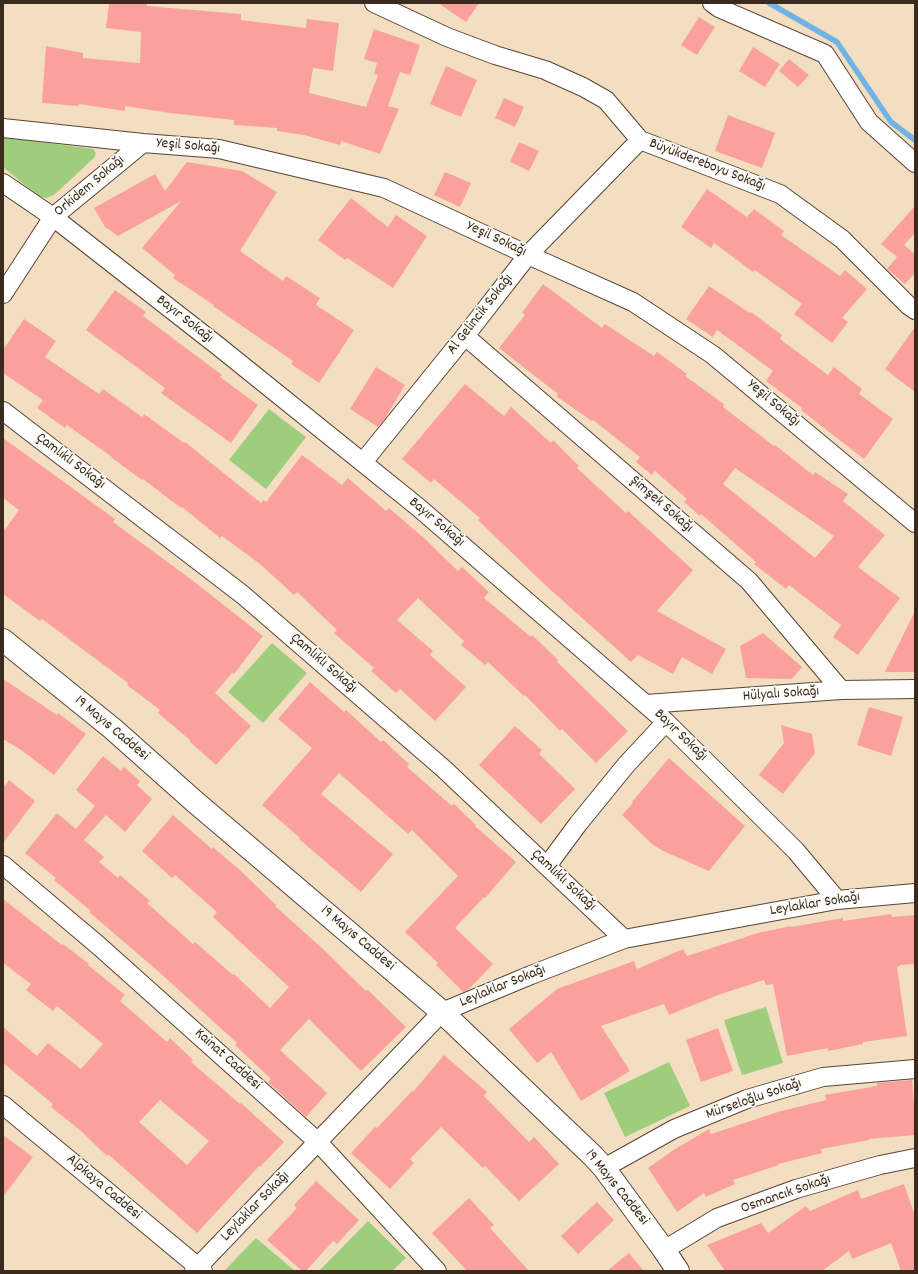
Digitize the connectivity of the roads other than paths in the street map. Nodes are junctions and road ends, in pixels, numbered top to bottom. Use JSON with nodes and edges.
{"nodes":[{"id":1,"x":374,"y":3,"type":"edge"},
{"id":2,"x":712,"y":3,"type":"edge"},
{"id":3,"x":3,"y":128,"type":"edge"},
{"id":4,"x":640,"y":140,"type":"junction"},
{"id":5,"x":143,"y":143,"type":"junction"},
{"id":6,"x":915,"y":163,"type":"edge"},
{"id":7,"x":3,"y":183,"type":"edge"},
{"id":8,"x":53,"y":217,"type":"junction"},
{"id":9,"x":528,"y":255,"type":"junction"},
{"id":10,"x":3,"y":294,"type":"edge"},
{"id":11,"x":915,"y":310,"type":"edge"},
{"id":12,"x":465,"y":336,"type":"junction"},
{"id":13,"x":3,"y":411,"type":"edge"},
{"id":14,"x":363,"y":462,"type":"junction"},
{"id":15,"x":915,"y":524,"type":"edge"},
{"id":16,"x":3,"y":640,"type":"edge"},
{"id":17,"x":915,"y":689,"type":"edge"},
{"id":18,"x":841,"y":690,"type":"junction"},
{"id":19,"x":646,"y":704,"type":"junction"},
{"id":20,"x":666,"y":722,"type":"junction"},
{"id":21,"x":3,"y":865,"type":"edge"},
{"id":22,"x":547,"y":866,"type":"junction"},
{"id":23,"x":915,"y":893,"type":"edge"},
{"id":24,"x":837,"y":900,"type":"junction"},
{"id":25,"x":624,"y":939,"type":"junction"},
{"id":26,"x":442,"y":1012,"type":"junction"},
{"id":27,"x":915,"y":1069,"type":"edge"},
{"id":28,"x":3,"y":1105,"type":"edge"},
{"id":29,"x":318,"y":1142,"type":"junction"},
{"id":30,"x":915,"y":1158,"type":"edge"},
{"id":31,"x":604,"y":1168,"type":"junction"},
{"id":32,"x":664,"y":1250,"type":"junction"},
{"id":33,"x":198,"y":1270,"type":"edge"},
{"id":34,"x":437,"y":1271,"type":"edge"},
{"id":35,"x":678,"y":1271,"type":"edge"}],
"edges":[{"from":1,"to":4,"type":"street","name":"Büyükdereboyu Sokağı"},
{"from":2,"to":6,"type":"street"},
{"from":3,"to":5,"type":"street","name":"Yeşil Sokağı"},
{"from":4,"to":9,"type":"street","name":"Al Gelincik Sokağı"},
{"from":4,"to":11,"type":"street","name":"Büyükdereboyu Sokağı"},
{"from":5,"to":8,"type":"street","name":"Orkidem Sokağı"},
{"from":5,"to":9,"type":"street","name":"Yeşil Sokağı"},
{"from":7,"to":8,"type":"street","name":"Bayır Sokağı"},
{"from":8,"to":10,"type":"street","name":"Orkidem Sokağı"},
{"from":8,"to":14,"type":"street","name":"Bayır Sokağı"},
{"from":9,"to":12,"type":"street","name":"Al Gelincik Sokağı"},
{"from":9,"to":15,"type":"street","name":"Yeşil Sokağı"},
{"from":12,"to":14,"type":"street","name":"Al Gelincik Sokağı"},
{"from":12,"to":18,"type":"street","name":"Şimşek Sokağı"},
{"from":13,"to":22,"type":"street","name":"Çamlıklı Sokağı"},
{"from":14,"to":19,"type":"street","name":"Bayır Sokağı"},
{"from":16,"to":26,"type":"street","name":"19 Mayıs Caddesi"},
{"from":17,"to":18,"type":"street","name":"Hülyalı Sokağı"},
{"from":18,"to":19,"type":"street","name":"Hülyalı Sokağı"},
{"from":19,"to":20,"type":"street","name":"Bayır Sokağı"},
{"from":20,"to":22,"type":"street"},
{"from":20,"to":24,"type":"street","name":"Bayır Sokağı"},
{"from":21,"to":29,"type":"street","name":"Kainat Caddesi"},
{"from":22,"to":25,"type":"street","name":"Çamlıklı Sokağı"},
{"from":23,"to":24,"type":"street","name":"Leylaklar Sokağı"},
{"from":24,"to":25,"type":"street","name":"Leylaklar Sokağı"},
{"from":25,"to":26,"type":"street","name":"Leylaklar Sokağı"},
{"from":26,"to":29,"type":"street","name":"Leylaklar Sokağı"},
{"from":26,"to":31,"type":"street","name":"19 Mayıs Caddesi"},
{"from":27,"to":31,"type":"street","name":"Mürseloğlu Sokağı"},
{"from":28,"to":33,"type":"street","name":"Alpkaya Caddesi"},
{"from":29,"to":33,"type":"street","name":"Leylaklar Sokağı"},
{"from":29,"to":34,"type":"street","name":"Kainat Caddesi"},
{"from":30,"to":32,"type":"street","name":"Osmancık Sokağı"},
{"from":31,"to":32,"type":"street","name":"19 Mayıs Caddesi"},
{"from":32,"to":35,"type":"street","name":"19 Mayıs Caddesi"}]}
